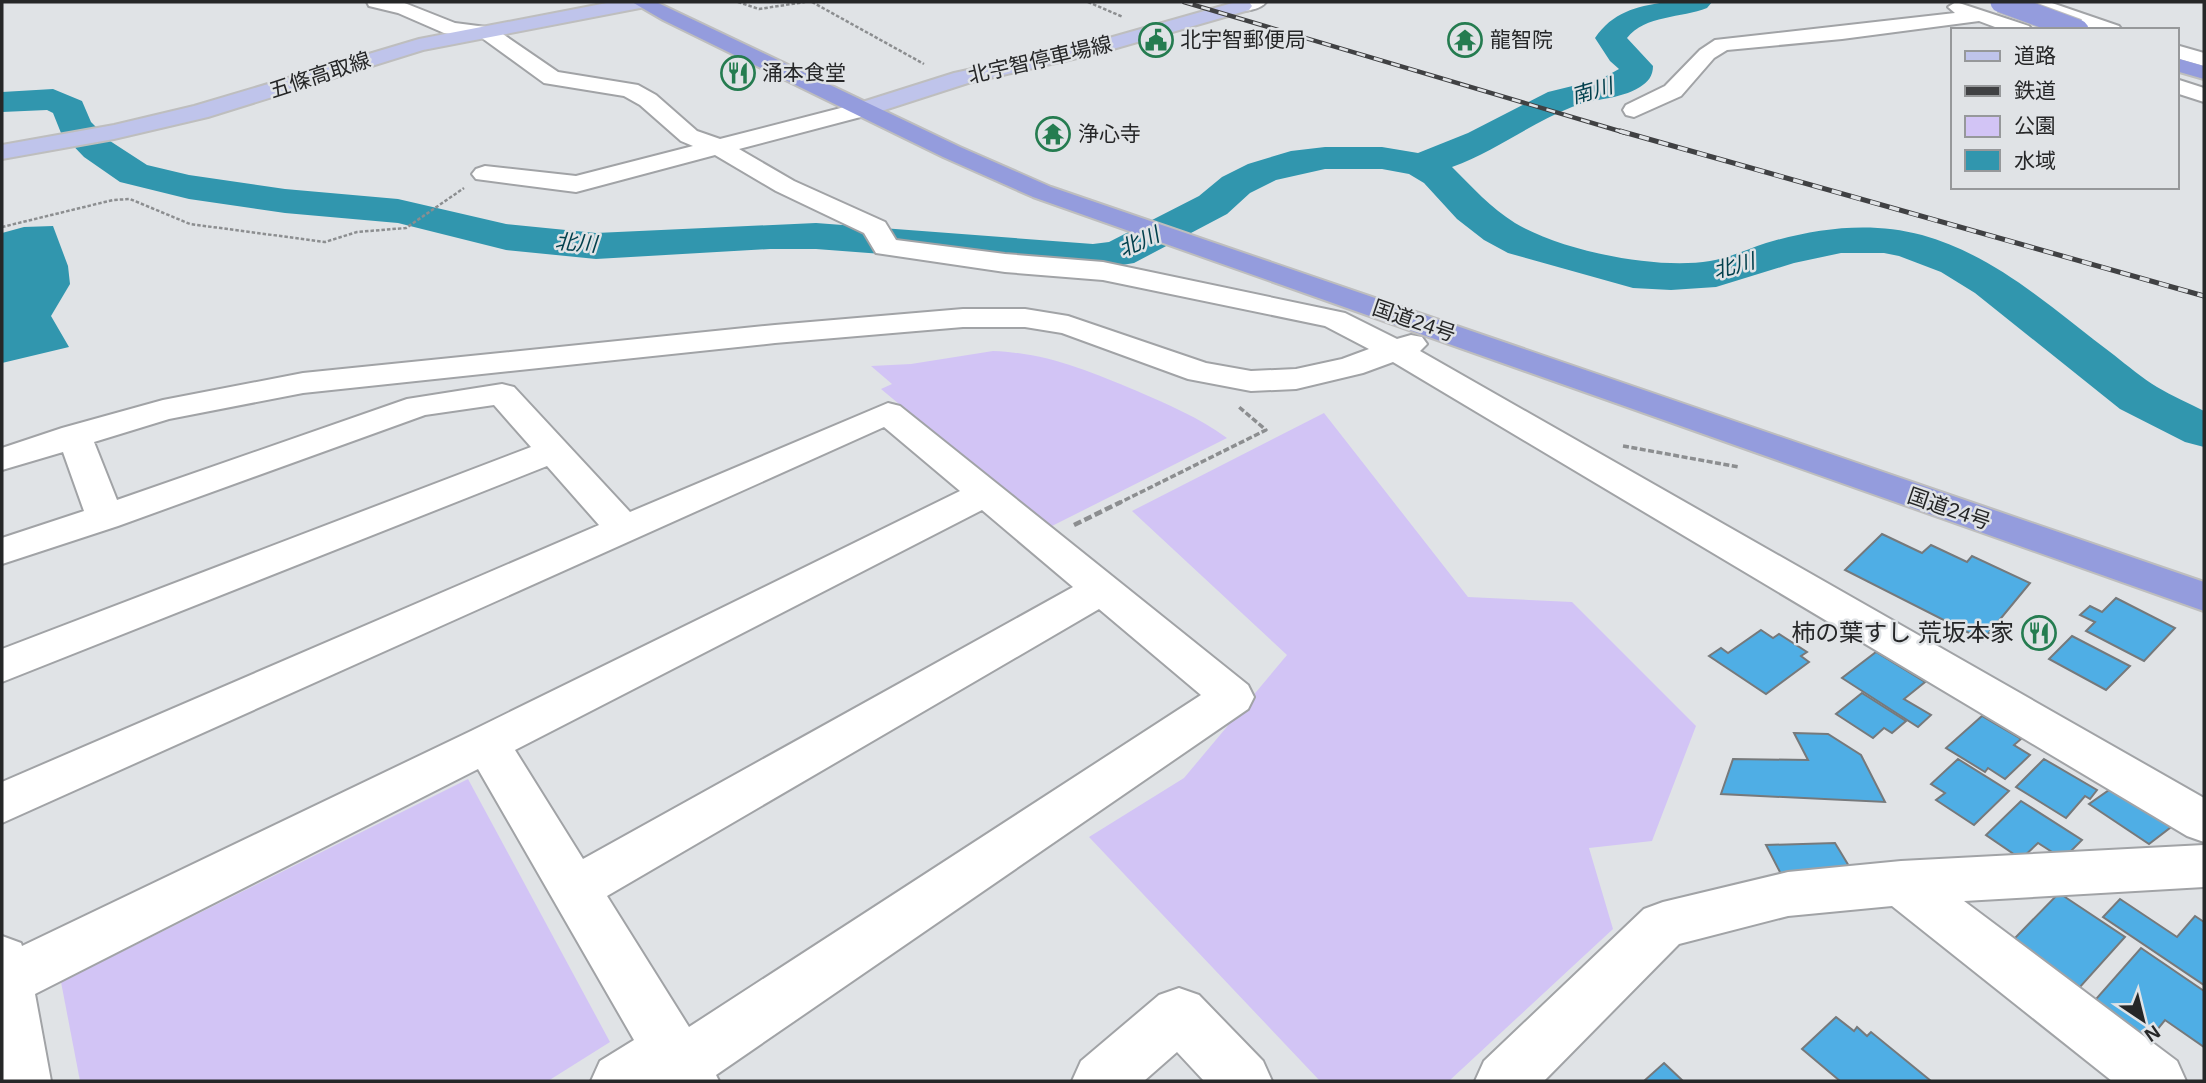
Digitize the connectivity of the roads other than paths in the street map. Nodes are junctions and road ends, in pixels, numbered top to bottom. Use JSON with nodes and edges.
{"nodes":[{"id":1,"x":376,"y":2,"type":"edge"},
{"id":2,"x":641,"y":2,"type":"edge"},
{"id":3,"x":2001,"y":2,"type":"edge"},
{"id":4,"x":2012,"y":2,"type":"edge"},
{"id":5,"x":2031,"y":2,"type":"edge"},
{"id":6,"x":1242,"y":3,"type":"edge"},
{"id":7,"x":1953,"y":5,"type":"edge"},
{"id":8,"x":1982,"y":15,"type":"junction"},
{"id":9,"x":2017,"y":28,"type":"edge"},
{"id":10,"x":2072,"y":28,"type":"edge"},
{"id":11,"x":2106,"y":28,"type":"edge"},
{"id":12,"x":487,"y":32,"type":"junction"},
{"id":13,"x":2178,"y":52,"type":"edge"},
{"id":14,"x":2204,"y":60,"type":"edge"},
{"id":15,"x":2178,"y":65,"type":"edge"},
{"id":16,"x":2204,"y":73,"type":"edge"},
{"id":17,"x":2178,"y":87,"type":"edge"},
{"id":18,"x":2204,"y":95,"type":"edge"},
{"id":19,"x":864,"y":109,"type":"junction"},
{"id":20,"x":1634,"y":110,"type":"dead end"},
{"id":21,"x":718,"y":147,"type":"junction"},
{"id":22,"x":2,"y":152,"type":"edge"},
{"id":23,"x":485,"y":174,"type":"road end"},
{"id":24,"x":1437,"y":328,"type":"junction"},
{"id":25,"x":1397,"y":351,"type":"junction"},
{"id":26,"x":74,"y":435,"type":"junction"},
{"id":27,"x":554,"y":451,"type":"junction"},
{"id":28,"x":2,"y":459,"type":"edge"},
{"id":29,"x":985,"y":493,"type":"junction"},
{"id":30,"x":104,"y":517,"type":"junction"},
{"id":31,"x":624,"y":529,"type":"junction"},
{"id":32,"x":2,"y":551,"type":"edge"},
{"id":33,"x":1102,"y":589,"type":"junction"},
{"id":34,"x":2204,"y":597,"type":"edge"},
{"id":35,"x":2,"y":666,"type":"edge"},
{"id":36,"x":487,"y":744,"type":"junction"},
{"id":37,"x":2,"y":803,"type":"edge"},
{"id":38,"x":2204,"y":822,"type":"edge"},
{"id":39,"x":2204,"y":866,"type":"edge"},
{"id":40,"x":1901,"y":883,"type":"junction"},
{"id":41,"x":575,"y":890,"type":"junction"},
{"id":42,"x":3,"y":975,"type":"edge"},
{"id":43,"x":681,"y":1065,"type":"edge"},
{"id":44,"x":22,"y":1081,"type":"edge"},
{"id":45,"x":620,"y":1081,"type":"edge"},
{"id":46,"x":1101,"y":1081,"type":"edge"},
{"id":47,"x":1243,"y":1081,"type":"edge"},
{"id":48,"x":1504,"y":1081,"type":"edge"},
{"id":49,"x":2157,"y":1081,"type":"edge"}],
"edges":[{"from":1,"to":12,"type":"street"},
{"from":2,"to":12,"type":"main road","name":"五條高取線"},
{"from":2,"to":19,"type":"highway","name":"国道24号"},
{"from":3,"to":10,"type":"highway","bridge":true},
{"from":4,"to":7,"type":"street"},
{"from":5,"to":11,"type":"street"},
{"from":6,"to":19,"type":"main road","name":"北宇智停車場線"},
{"from":7,"to":8,"type":"street"},
{"from":8,"to":9,"type":"street"},
{"from":8,"to":20,"type":"street"},
{"from":12,"to":21,"type":"street"},
{"from":12,"to":22,"type":"main road","name":"五條高取線"},
{"from":13,"to":14,"type":"street"},
{"from":15,"to":16,"type":"highway"},
{"from":17,"to":18,"type":"street"},
{"from":19,"to":21,"type":"street"},
{"from":19,"to":24,"type":"highway","name":"国道24号"},
{"from":21,"to":23,"type":"street"},
{"from":21,"to":25,"type":"street"},
{"from":24,"to":25,"type":"street"},
{"from":24,"to":34,"type":"highway","name":"国道24号"},
{"from":25,"to":26,"type":"street"},
{"from":25,"to":38,"type":"street"},
{"from":26,"to":28,"type":"street"},
{"from":26,"to":30,"type":"street"},
{"from":27,"to":30,"type":"street"},
{"from":27,"to":31,"type":"street"},
{"from":27,"to":35,"type":"street"},
{"from":29,"to":31,"type":"street"},
{"from":29,"to":33,"type":"street"},
{"from":29,"to":36,"type":"street"},
{"from":30,"to":32,"type":"street"},
{"from":31,"to":37,"type":"street"},
{"from":33,"to":41,"type":"street"},
{"from":33,"to":43,"type":"street"},
{"from":36,"to":41,"type":"street"},
{"from":36,"to":42,"type":"street"},
{"from":39,"to":40,"type":"street"},
{"from":40,"to":48,"type":"street"},
{"from":40,"to":49,"type":"street"},
{"from":41,"to":43,"type":"street"},
{"from":42,"to":44,"type":"street"},
{"from":43,"to":45,"type":"street"},
{"from":46,"to":47,"type":"street"}]}
